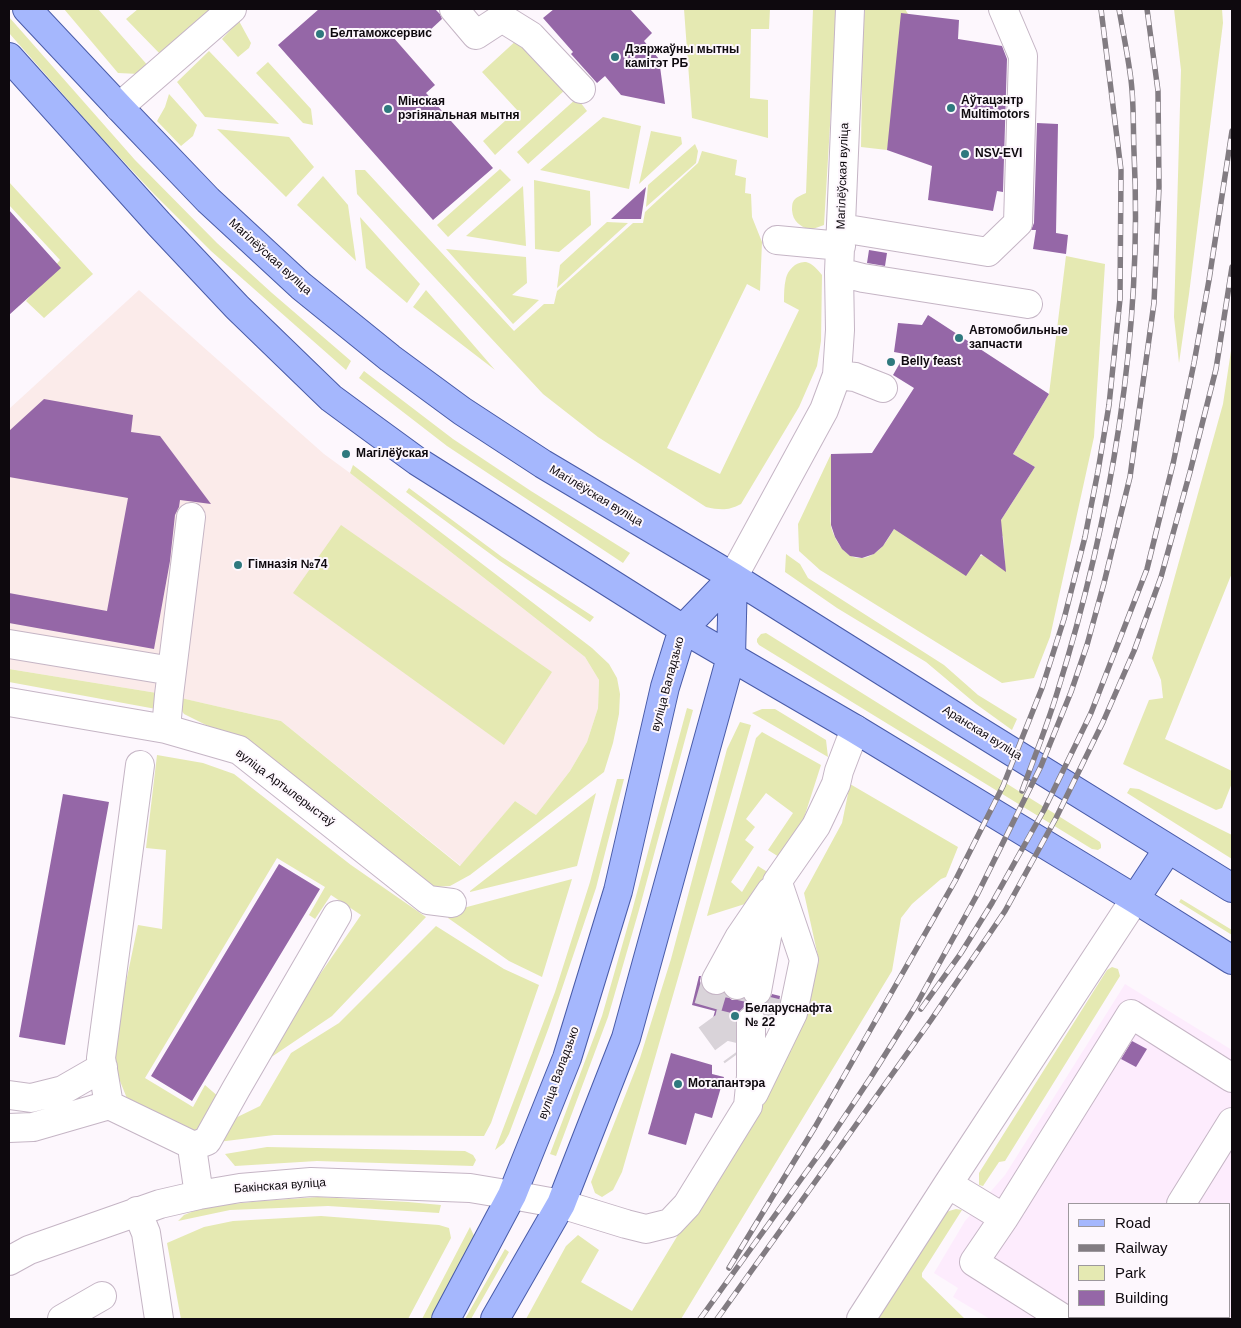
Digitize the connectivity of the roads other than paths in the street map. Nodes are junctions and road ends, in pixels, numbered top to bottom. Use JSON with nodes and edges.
{"nodes":[{"id":1,"x":27,"y":9,"type":"edge"},
{"id":2,"x":232,"y":9,"type":"edge"},
{"id":3,"x":454,"y":9,"type":"edge"},
{"id":4,"x":850,"y":9,"type":"edge"},
{"id":5,"x":1003,"y":9,"type":"edge"},
{"id":6,"x":9,"y":57,"type":"edge"},
{"id":7,"x":581,"y":89,"type":"dead end"},
{"id":8,"x":119,"y":107,"type":"junction"},
{"id":9,"x":778,"y":240,"type":"dead end"},
{"id":10,"x":840,"y":249,"type":"junction"},
{"id":11,"x":1028,"y":304,"type":"dead end"},
{"id":12,"x":837,"y":376,"type":"junction"},
{"id":13,"x":883,"y":388,"type":"dead end"},
{"id":14,"x":191,"y":517,"type":"dead end"},
{"id":15,"x":733,"y":577,"type":"junction"},
{"id":16,"x":683,"y":629,"type":"junction"},
{"id":17,"x":9,"y":644,"type":"edge"},
{"id":18,"x":731,"y":657,"type":"junction"},
{"id":19,"x":172,"y":671,"type":"junction"},
{"id":20,"x":9,"y":702,"type":"edge"},
{"id":21,"x":166,"y":729,"type":"junction"},
{"id":22,"x":855,"y":729,"type":"junction"},
{"id":23,"x":140,"y":765,"type":"dead end"},
{"id":24,"x":1168,"y":849,"type":"junction"},
{"id":25,"x":777,"y":882,"type":"junction"},
{"id":26,"x":1232,"y":888,"type":"edge"},
{"id":27,"x":1135,"y":899,"type":"junction"},
{"id":28,"x":452,"y":903,"type":"dead end"},
{"id":29,"x":337,"y":915,"type":"dead end"},
{"id":30,"x":1232,"y":960,"type":"edge"},
{"id":31,"x":759,"y":1023,"type":"tunnel mouth"},
{"id":32,"x":103,"y":1067,"type":"junction"},
{"id":33,"x":1232,"y":1078,"type":"edge"},
{"id":34,"x":9,"y":1095,"type":"edge"},
{"id":35,"x":109,"y":1104,"type":"junction"},
{"id":36,"x":748,"y":1106,"type":"junction"},
{"id":37,"x":1232,"y":1122,"type":"edge"},
{"id":38,"x":9,"y":1128,"type":"edge"},
{"id":39,"x":194,"y":1146,"type":"junction"},
{"id":40,"x":948,"y":1184,"type":"junction"},
{"id":41,"x":199,"y":1194,"type":"junction"},
{"id":42,"x":512,"y":1195,"type":"junction"},
{"id":43,"x":1182,"y":1203,"type":"edge"},
{"id":44,"x":561,"y":1204,"type":"junction"},
{"id":45,"x":137,"y":1211,"type":"junction"},
{"id":46,"x":1004,"y":1218,"type":"junction"},
{"id":47,"x":9,"y":1261,"type":"edge"},
{"id":48,"x":102,"y":1296,"type":"dead end"},
{"id":49,"x":62,"y":1319,"type":"edge"},
{"id":50,"x":159,"y":1319,"type":"edge"},
{"id":51,"x":446,"y":1319,"type":"edge"},
{"id":52,"x":495,"y":1319,"type":"edge"},
{"id":53,"x":861,"y":1319,"type":"edge"},
{"id":54,"x":1064,"y":1319,"type":"edge"}],
"edges":[{"from":1,"to":8,"type":"main road","name":"Магілёўская вуліца"},
{"from":2,"to":8,"type":"street"},
{"from":3,"to":7,"type":"street"},
{"from":4,"to":10,"type":"street","name":"Магілёўская вуліца"},
{"from":5,"to":10,"type":"street"},
{"from":6,"to":16,"type":"main road"},
{"from":8,"to":15,"type":"main road","name":"Магілёўская вуліца"},
{"from":9,"to":10,"type":"street"},
{"from":10,"to":11,"type":"street"},
{"from":10,"to":12,"type":"street","name":"Магілёўская вуліца"},
{"from":12,"to":13,"type":"street"},
{"from":12,"to":15,"type":"street","name":"Магілёўская вуліца"},
{"from":14,"to":19,"type":"street"},
{"from":15,"to":16,"type":"main road","name":"вуліца Валадзько"},
{"from":15,"to":18,"type":"main road"},
{"from":15,"to":24,"type":"main road","name":"Аранская вуліца"},
{"from":16,"to":18,"type":"main road"},
{"from":16,"to":42,"type":"main road","name":"вуліца Валадзько"},
{"from":17,"to":19,"type":"street"},
{"from":18,"to":22,"type":"main road"},
{"from":18,"to":44,"type":"main road"},
{"from":19,"to":21,"type":"street"},
{"from":20,"to":21,"type":"street","name":"вуліца Артылерыстаў"},
{"from":21,"to":28,"type":"street","name":"вуліца Артылерыстаў"},
{"from":22,"to":25,"type":"street"},
{"from":22,"to":27,"type":"main road"},
{"from":23,"to":32,"type":"street"},
{"from":24,"to":26,"type":"main road","name":"Аранская вуліца"},
{"from":24,"to":27,"type":"main road"},
{"from":25,"to":25,"type":"street"},
{"from":25,"to":36,"type":"street","name":"Бакінская вуліца"},
{"from":27,"to":30,"type":"main road"},
{"from":27,"to":40,"type":"street"},
{"from":29,"to":39,"type":"street"},
{"from":31,"to":36,"type":"street"},
{"from":32,"to":34,"type":"street"},
{"from":32,"to":35,"type":"street"},
{"from":33,"to":46,"type":"street"},
{"from":35,"to":38,"type":"street"},
{"from":35,"to":39,"type":"street"},
{"from":36,"to":44,"type":"street","name":"Бакінская вуліца"},
{"from":37,"to":43,"type":"street"},
{"from":39,"to":41,"type":"street"},
{"from":40,"to":46,"type":"street"},
{"from":40,"to":53,"type":"street"},
{"from":41,"to":42,"type":"street","name":"Бакінская вуліца"},
{"from":41,"to":45,"type":"street","name":"Бакінская вуліца"},
{"from":42,"to":44,"type":"street","name":"Бакінская вуліца"},
{"from":42,"to":51,"type":"main road","name":"вуліца Валадзько"},
{"from":44,"to":52,"type":"main road"},
{"from":45,"to":47,"type":"street","name":"Бакінская вуліца"},
{"from":45,"to":50,"type":"street"},
{"from":46,"to":54,"type":"street"},
{"from":48,"to":49,"type":"street"}]}
